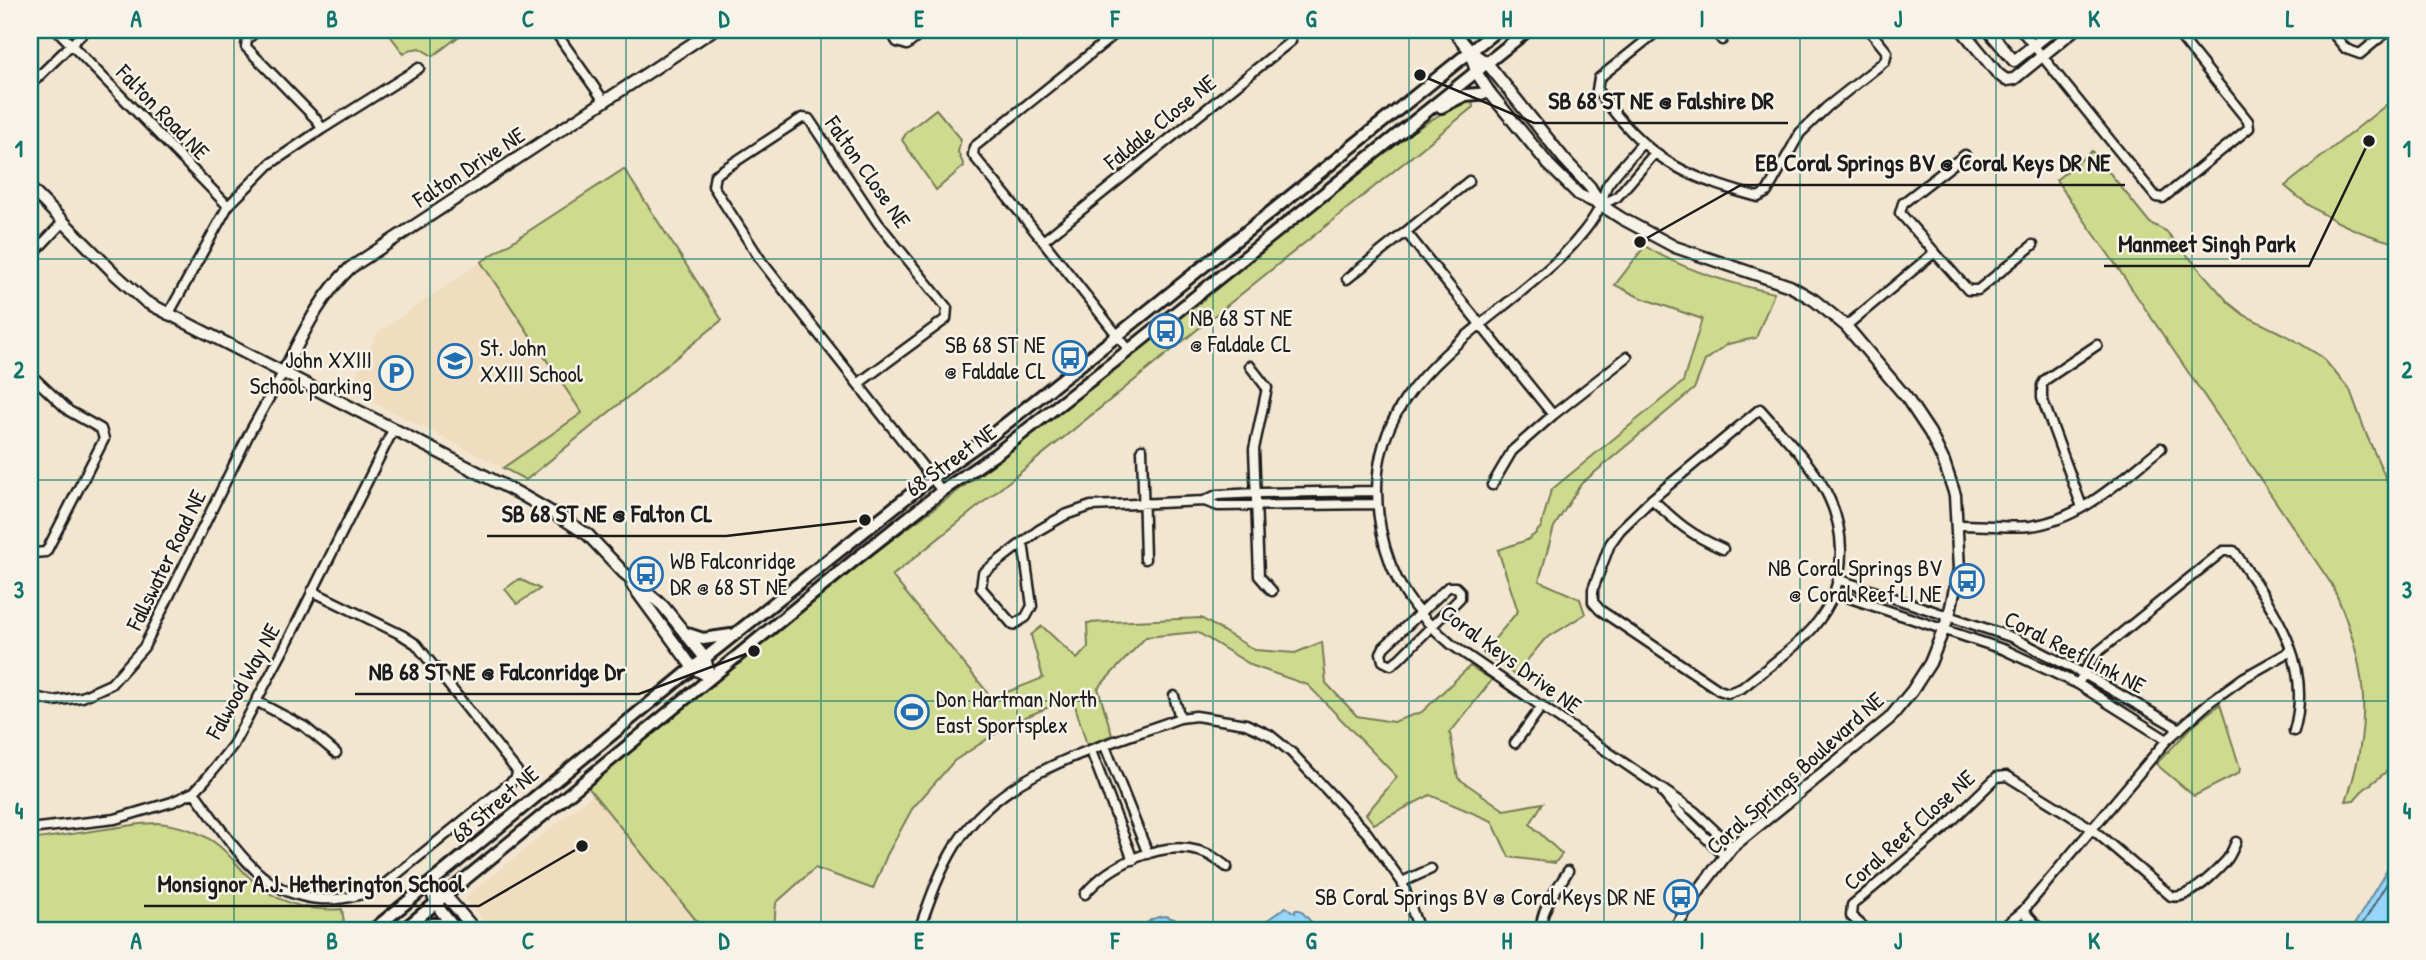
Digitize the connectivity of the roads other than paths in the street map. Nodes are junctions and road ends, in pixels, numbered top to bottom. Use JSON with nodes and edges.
{"nodes":[{"id":1,"x":57,"y":30,"type":"edge"},
{"id":2,"x":86,"y":30,"type":"edge"},
{"id":3,"x":258,"y":30,"type":"edge"},
{"id":4,"x":554,"y":30,"type":"edge"},
{"id":5,"x":713,"y":30,"type":"edge"},
{"id":6,"x":890,"y":30,"type":"edge"},
{"id":7,"x":926,"y":30,"type":"edge"},
{"id":8,"x":1121,"y":30,"type":"edge"},
{"id":9,"x":1287,"y":30,"type":"edge"},
{"id":10,"x":1453,"y":30,"type":"edge"},
{"id":11,"x":1497,"y":30,"type":"edge"},
{"id":12,"x":1528,"y":30,"type":"edge"},
{"id":13,"x":1659,"y":30,"type":"edge"},
{"id":14,"x":1714,"y":30,"type":"edge"},
{"id":15,"x":1869,"y":30,"type":"edge"},
{"id":16,"x":1962,"y":30,"type":"edge"},
{"id":17,"x":1988,"y":30,"type":"edge"},
{"id":18,"x":2021,"y":30,"type":"edge"},
{"id":19,"x":2053,"y":30,"type":"edge"},
{"id":20,"x":2074,"y":30,"type":"edge"},
{"id":21,"x":2175,"y":30,"type":"edge"},
{"id":22,"x":2330,"y":30,"type":"edge"},
{"id":23,"x":2389,"y":30,"type":"edge"},
{"id":24,"x":697,"y":34,"type":"edge"},
{"id":25,"x":1722,"y":40,"type":"dead end"},
{"id":26,"x":71,"y":44,"type":"junction"},
{"id":27,"x":2034,"y":46,"type":"junction"},
{"id":28,"x":1470,"y":51,"type":"junction"},
{"id":29,"x":2042,"y":56,"type":"junction"},
{"id":30,"x":1487,"y":63,"type":"junction"},
{"id":31,"x":419,"y":68,"type":"dead end"},
{"id":32,"x":1476,"y":72,"type":"junction"},
{"id":33,"x":30,"y":85,"type":"edge"},
{"id":34,"x":1490,"y":93,"type":"junction"},
{"id":35,"x":604,"y":101,"type":"junction"},
{"id":36,"x":1423,"y":116,"type":"junction"},
{"id":37,"x":322,"y":129,"type":"junction"},
{"id":38,"x":1642,"y":143,"type":"junction"},
{"id":39,"x":1654,"y":154,"type":"junction"},
{"id":40,"x":1965,"y":155,"type":"dead end"},
{"id":41,"x":1469,"y":181,"type":"dead end"},
{"id":42,"x":30,"y":188,"type":"edge"},
{"id":43,"x":1601,"y":205,"type":"junction"},
{"id":44,"x":228,"y":206,"type":"junction"},
{"id":45,"x":63,"y":222,"type":"junction"},
{"id":46,"x":1406,"y":232,"type":"junction"},
{"id":47,"x":1042,"y":241,"type":"junction"},
{"id":48,"x":2033,"y":245,"type":"dead end"},
{"id":49,"x":1935,"y":252,"type":"junction"},
{"id":50,"x":30,"y":257,"type":"edge"},
{"id":51,"x":1347,"y":279,"type":"dead end"},
{"id":52,"x":168,"y":315,"type":"junction"},
{"id":53,"x":1479,"y":325,"type":"junction"},
{"id":54,"x":1846,"y":326,"type":"junction"},
{"id":55,"x":1118,"y":335,"type":"junction"},
{"id":56,"x":2097,"y":345,"type":"dead end"},
{"id":57,"x":1129,"y":350,"type":"junction"},
{"id":58,"x":1627,"y":357,"type":"dead end"},
{"id":59,"x":1250,"y":366,"type":"dead end"},
{"id":60,"x":284,"y":371,"type":"junction"},
{"id":61,"x":30,"y":374,"type":"edge"},
{"id":62,"x":859,"y":383,"type":"junction"},
{"id":63,"x":1553,"y":415,"type":"junction"},
{"id":64,"x":393,"y":430,"type":"junction"},
{"id":65,"x":2161,"y":448,"type":"dead end"},
{"id":66,"x":1142,"y":449,"type":"dead end"},
{"id":67,"x":931,"y":478,"type":"junction"},
{"id":68,"x":1492,"y":485,"type":"dead end"},
{"id":69,"x":942,"y":491,"type":"junction"},
{"id":70,"x":1376,"y":491,"type":"junction"},
{"id":71,"x":1258,"y":499,"type":"junction"},
{"id":72,"x":1652,"y":499,"type":"junction"},
{"id":73,"x":1204,"y":501,"type":"junction"},
{"id":74,"x":1144,"y":503,"type":"junction"},
{"id":75,"x":1376,"y":504,"type":"junction"},
{"id":76,"x":2082,"y":507,"type":"junction"},
{"id":77,"x":1959,"y":525,"type":"junction"},
{"id":78,"x":1023,"y":542,"type":"junction"},
{"id":79,"x":30,"y":550,"type":"edge"},
{"id":80,"x":1723,"y":550,"type":"dead end"},
{"id":81,"x":1145,"y":559,"type":"dead end"},
{"id":82,"x":624,"y":573,"type":"junction"},
{"id":83,"x":1840,"y":580,"type":"junction"},
{"id":84,"x":312,"y":591,"type":"junction"},
{"id":85,"x":1272,"y":591,"type":"dead end"},
{"id":86,"x":1835,"y":593,"type":"junction"},
{"id":87,"x":1418,"y":614,"type":"junction"},
{"id":88,"x":1949,"y":616,"type":"junction"},
{"id":89,"x":1431,"y":627,"type":"junction"},
{"id":90,"x":1944,"y":631,"type":"junction"},
{"id":91,"x":685,"y":633,"type":"junction"},
{"id":92,"x":734,"y":635,"type":"junction"},
{"id":93,"x":2291,"y":651,"type":"junction"},
{"id":94,"x":705,"y":658,"type":"junction"},
{"id":95,"x":693,"y":668,"type":"junction"},
{"id":96,"x":2084,"y":674,"type":"junction"},
{"id":97,"x":710,"y":677,"type":"junction"},
{"id":98,"x":2078,"y":684,"type":"junction"},
{"id":99,"x":30,"y":696,"type":"edge"},
{"id":100,"x":1174,"y":696,"type":"dead end"},
{"id":101,"x":256,"y":701,"type":"junction"},
{"id":102,"x":1542,"y":706,"type":"junction"},
{"id":103,"x":1180,"y":718,"type":"junction"},
{"id":104,"x":2180,"y":729,"type":"junction"},
{"id":105,"x":2294,"y":731,"type":"dead end"},
{"id":106,"x":2167,"y":740,"type":"junction"},
{"id":107,"x":1515,"y":743,"type":"dead end"},
{"id":108,"x":1105,"y":746,"type":"junction"},
{"id":109,"x":1091,"y":751,"type":"junction"},
{"id":110,"x":336,"y":753,"type":"dead end"},
{"id":111,"x":194,"y":792,"type":"junction"},
{"id":112,"x":2091,"y":828,"type":"junction"},
{"id":113,"x":30,"y":829,"type":"edge"},
{"id":114,"x":2236,"y":842,"type":"dead end"},
{"id":115,"x":1728,"y":852,"type":"junction"},
{"id":116,"x":1148,"y":854,"type":"junction"},
{"id":117,"x":1133,"y":860,"type":"junction"},
{"id":118,"x":1227,"y":867,"type":"dead end"},
{"id":119,"x":1432,"y":869,"type":"dead end"},
{"id":120,"x":1568,"y":871,"type":"dead end"},
{"id":121,"x":1402,"y":882,"type":"junction"},
{"id":122,"x":429,"y":886,"type":"junction"},
{"id":123,"x":1085,"y":894,"type":"dead end"},
{"id":124,"x":446,"y":895,"type":"junction"},
{"id":125,"x":436,"y":904,"type":"junction"},
{"id":126,"x":2023,"y":911,"type":"junction"},
{"id":127,"x":454,"y":927,"type":"edge"},
{"id":128,"x":373,"y":930,"type":"edge"},
{"id":129,"x":403,"y":930,"type":"edge"},
{"id":130,"x":409,"y":930,"type":"edge"},
{"id":131,"x":475,"y":930,"type":"edge"},
{"id":132,"x":919,"y":930,"type":"edge"},
{"id":133,"x":1419,"y":930,"type":"edge"},
{"id":134,"x":1541,"y":930,"type":"edge"},
{"id":135,"x":1674,"y":930,"type":"edge"},
{"id":136,"x":1867,"y":930,"type":"edge"},
{"id":137,"x":2000,"y":930,"type":"edge"},
{"id":138,"x":2041,"y":930,"type":"edge"}],
"edges":[{"from":1,"to":26,"type":"street","name":"Falton Road NE"},
{"from":2,"to":26,"type":"street"},
{"from":3,"to":37,"type":"street"},
{"from":4,"to":35,"type":"street"},
{"from":5,"to":24,"type":"street","name":"Falton Drive NE"},
{"from":6,"to":7,"type":"street"},
{"from":8,"to":47,"type":"street"},
{"from":9,"to":47,"type":"street","name":"Faldale Close NE"},
{"from":10,"to":28,"type":"street"},
{"from":11,"to":28,"type":"main road","name":"68 Street NE"},
{"from":12,"to":30,"type":"main road","name":"68 Street NE"},
{"from":13,"to":38,"type":"street"},
{"from":14,"to":25,"type":"street"},
{"from":15,"to":39,"type":"street"},
{"from":16,"to":29,"type":"street"},
{"from":17,"to":27,"type":"street"},
{"from":18,"to":27,"type":"street"},
{"from":19,"to":27,"type":"street"},
{"from":20,"to":29,"type":"street"},
{"from":21,"to":29,"type":"street"},
{"from":22,"to":23,"type":"street"},
{"from":24,"to":35,"type":"street","name":"Falton Drive NE"},
{"from":26,"to":33,"type":"street"},
{"from":26,"to":44,"type":"street","name":"Falton Road NE"},
{"from":27,"to":29,"type":"street"},
{"from":28,"to":30,"type":"street","name":"Coral Springs Boulevard NE"},
{"from":28,"to":32,"type":"street","name":"Coral Springs Boulevard NE"},
{"from":28,"to":55,"type":"main road","name":"68 Street NE"},
{"from":30,"to":32,"type":"main road","name":"68 Street NE"},
{"from":30,"to":43,"type":"street","name":"Coral Springs Boulevard NE"},
{"from":31,"to":37,"type":"street"},
{"from":32,"to":34,"type":"street","name":"Coral Springs Boulevard NE"},
{"from":32,"to":36,"type":"main road","name":"68 Street NE"},
{"from":34,"to":36,"type":"main road"},
{"from":34,"to":43,"type":"street","name":"Coral Springs Boulevard NE"},
{"from":35,"to":60,"type":"street","name":"Falton Drive NE"},
{"from":36,"to":57,"type":"main road","name":"68 Street NE"},
{"from":37,"to":44,"type":"street"},
{"from":38,"to":39,"type":"street"},
{"from":38,"to":43,"type":"street"},
{"from":39,"to":43,"type":"street"},
{"from":40,"to":49,"type":"street"},
{"from":41,"to":46,"type":"street"},
{"from":42,"to":45,"type":"street"},
{"from":43,"to":53,"type":"street","name":"Coral Keys Drive NE"},
{"from":43,"to":54,"type":"street","name":"Coral Springs Boulevard NE"},
{"from":44,"to":52,"type":"street"},
{"from":45,"to":50,"type":"street"},
{"from":45,"to":52,"type":"street"},
{"from":46,"to":51,"type":"street"},
{"from":46,"to":53,"type":"street"},
{"from":47,"to":55,"type":"street"},
{"from":48,"to":49,"type":"street"},
{"from":49,"to":54,"type":"street"},
{"from":52,"to":60,"type":"street"},
{"from":53,"to":63,"type":"street"},
{"from":53,"to":70,"type":"street","name":"Coral Keys Drive NE"},
{"from":54,"to":77,"type":"street","name":"Coral Springs Boulevard NE"},
{"from":55,"to":57,"type":"street"},
{"from":55,"to":67,"type":"main road","name":"68 Street NE"},
{"from":56,"to":76,"type":"street"},
{"from":57,"to":69,"type":"main road","name":"68 Street NE"},
{"from":58,"to":63,"type":"street"},
{"from":59,"to":71,"type":"street"},
{"from":60,"to":64,"type":"street"},
{"from":60,"to":99,"type":"street","name":"Fallswater Road NE"},
{"from":61,"to":79,"type":"street"},
{"from":62,"to":62,"type":"street","name":"Falton Close NE"},
{"from":62,"to":67,"type":"street","name":"Falton Close NE"},
{"from":63,"to":68,"type":"street"},
{"from":64,"to":82,"type":"street"},
{"from":64,"to":84,"type":"street","name":"Falwood Way NE"},
{"from":65,"to":76,"type":"street"},
{"from":66,"to":74,"type":"street"},
{"from":67,"to":69,"type":"street","name":"Falton Close NE"},
{"from":67,"to":92,"type":"main road","name":"68 Street NE"},
{"from":69,"to":97,"type":"main road","name":"68 Street NE"},
{"from":70,"to":71,"type":"street"},
{"from":70,"to":75,"type":"street","name":"Coral Keys Drive NE"},
{"from":71,"to":73,"type":"street"},
{"from":71,"to":73,"type":"street"},
{"from":71,"to":75,"type":"street"},
{"from":71,"to":85,"type":"street"},
{"from":72,"to":80,"type":"street"},
{"from":72,"to":83,"type":"street"},
{"from":72,"to":86,"type":"street"},
{"from":73,"to":74,"type":"street"},
{"from":74,"to":78,"type":"street"},
{"from":74,"to":81,"type":"street"},
{"from":75,"to":87,"type":"street","name":"Coral Keys Drive NE"},
{"from":76,"to":77,"type":"street"},
{"from":77,"to":88,"type":"street","name":"Coral Springs Boulevard NE"},
{"from":78,"to":78,"type":"street"},
{"from":82,"to":91,"type":"street"},
{"from":82,"to":95,"type":"street"},
{"from":83,"to":86,"type":"street"},
{"from":83,"to":88,"type":"street","name":"Coral Reef Link NE"},
{"from":84,"to":101,"type":"street","name":"Falwood Way NE"},
{"from":84,"to":111,"type":"street"},
{"from":86,"to":90,"type":"street","name":"Coral Reef Link NE"},
{"from":87,"to":89,"type":"street","name":"Coral Keys Drive NE"},
{"from":87,"to":89,"type":"street"},
{"from":87,"to":89,"type":"street"},
{"from":88,"to":90,"type":"street","name":"Coral Springs Boulevard NE"},
{"from":88,"to":96,"type":"street","name":"Coral Reef Link NE"},
{"from":89,"to":102,"type":"street","name":"Coral Keys Drive NE"},
{"from":90,"to":98,"type":"street","name":"Coral Reef Link NE"},
{"from":90,"to":115,"type":"street","name":"Coral Springs Boulevard NE"},
{"from":91,"to":92,"type":"main road"},
{"from":91,"to":94,"type":"street"},
{"from":92,"to":94,"type":"main road","name":"68 Street NE"},
{"from":93,"to":96,"type":"street"},
{"from":93,"to":104,"type":"street"},
{"from":93,"to":105,"type":"street"},
{"from":94,"to":95,"type":"main road","name":"68 Street NE"},
{"from":94,"to":97,"type":"street"},
{"from":95,"to":97,"type":"street"},
{"from":95,"to":122,"type":"main road","name":"68 Street NE"},
{"from":96,"to":98,"type":"street"},
{"from":96,"to":104,"type":"street","name":"Coral Reef Link NE"},
{"from":97,"to":124,"type":"main road","name":"68 Street NE"},
{"from":98,"to":106,"type":"street","name":"Coral Reef Link NE"},
{"from":100,"to":103,"type":"street"},
{"from":101,"to":110,"type":"street"},
{"from":101,"to":111,"type":"street","name":"Falwood Way NE"},
{"from":102,"to":107,"type":"street"},
{"from":102,"to":115,"type":"street","name":"Coral Keys Drive NE"},
{"from":103,"to":108,"type":"street"},
{"from":103,"to":121,"type":"street"},
{"from":104,"to":106,"type":"street"},
{"from":106,"to":112,"type":"street"},
{"from":108,"to":109,"type":"street"},
{"from":108,"to":116,"type":"street"},
{"from":109,"to":117,"type":"street"},
{"from":109,"to":132,"type":"street"},
{"from":111,"to":113,"type":"street","name":"Falwood Way NE"},
{"from":112,"to":114,"type":"street"},
{"from":112,"to":126,"type":"street"},
{"from":112,"to":136,"type":"street","name":"Coral Reef Close NE"},
{"from":115,"to":135,"type":"street","name":"Coral Springs Boulevard NE"},
{"from":116,"to":117,"type":"street"},
{"from":116,"to":118,"type":"street"},
{"from":117,"to":123,"type":"street"},
{"from":119,"to":121,"type":"street"},
{"from":120,"to":134,"type":"street"},
{"from":121,"to":133,"type":"street"},
{"from":122,"to":124,"type":"street"},
{"from":122,"to":125,"type":"street"},
{"from":122,"to":128,"type":"main road","name":"68 Street NE"},
{"from":124,"to":125,"type":"main road","name":"68 Street NE"},
{"from":124,"to":131,"type":"street"},
{"from":125,"to":127,"type":"street"},
{"from":125,"to":129,"type":"main road","name":"68 Street NE"},
{"from":126,"to":137,"type":"street"},
{"from":126,"to":138,"type":"street"},
{"from":127,"to":130,"type":"main road"}]}
